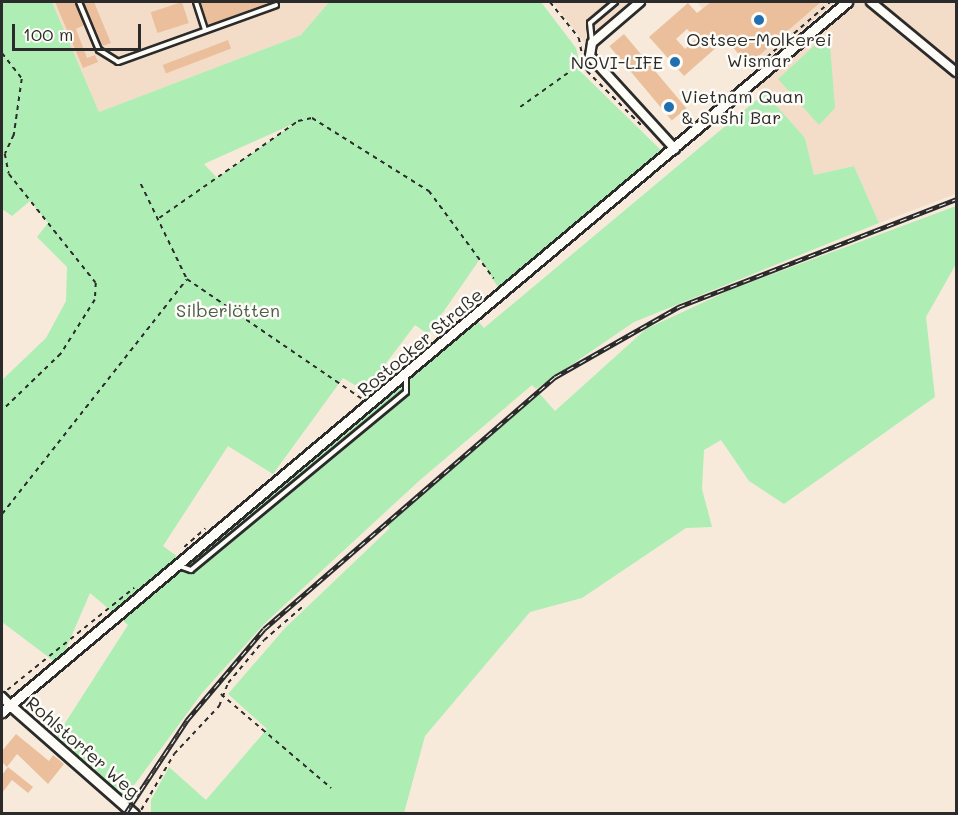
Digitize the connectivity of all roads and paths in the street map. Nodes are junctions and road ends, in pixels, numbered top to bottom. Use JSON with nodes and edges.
{"nodes":[{"id":1,"x":79,"y":2,"type":"edge"},
{"id":2,"x":196,"y":2,"type":"edge"},
{"id":3,"x":615,"y":2,"type":"edge"},
{"id":4,"x":640,"y":2,"type":"edge"},
{"id":5,"x":847,"y":2,"type":"edge"},
{"id":6,"x":871,"y":2,"type":"edge"},
{"id":7,"x":276,"y":5,"type":"dead end"},
{"id":8,"x":205,"y":30,"type":"junction"},
{"id":9,"x":592,"y":43,"type":"junction"},
{"id":10,"x":2,"y":53,"type":"edge"},
{"id":11,"x":583,"y":62,"type":"dead end"},
{"id":12,"x":957,"y":72,"type":"edge"},
{"id":13,"x":520,"y":106,"type":"dead end"},
{"id":14,"x":675,"y":149,"type":"junction"},
{"id":15,"x":141,"y":184,"type":"dead end"},
{"id":16,"x":159,"y":218,"type":"junction"},
{"id":17,"x":187,"y":279,"type":"junction"},
{"id":18,"x":494,"y":279,"type":"dead end"},
{"id":19,"x":406,"y":375,"type":"junction"},
{"id":20,"x":369,"y":406,"type":"junction"},
{"id":21,"x":2,"y":411,"type":"edge"},
{"id":22,"x":2,"y":514,"type":"edge"},
{"id":23,"x":177,"y":565,"type":"junction"},
{"id":24,"x":302,"y":607,"type":"dead end"},
{"id":25,"x":221,"y":694,"type":"junction"},
{"id":26,"x":2,"y":697,"type":"edge"},
{"id":27,"x":10,"y":705,"type":"junction"},
{"id":28,"x":2,"y":712,"type":"edge"},
{"id":29,"x":331,"y":788,"type":"dead end"},
{"id":30,"x":134,"y":813,"type":"edge"},
{"id":31,"x":139,"y":813,"type":"edge"}],
"edges":[{"from":1,"to":8,"type":"lane"},
{"from":2,"to":8,"type":"lane"},
{"from":3,"to":9,"type":"lane"},
{"from":4,"to":9,"type":"street"},
{"from":5,"to":14,"type":"street","name":"Rostocker Straße"},
{"from":6,"to":12,"type":"street"},
{"from":7,"to":8,"type":"lane"},
{"from":9,"to":14,"type":"street"},
{"from":10,"to":21,"type":"path"},
{"from":11,"to":13,"type":"path"},
{"from":14,"to":19,"type":"street","name":"Rostocker Straße"},
{"from":15,"to":16,"type":"path"},
{"from":16,"to":17,"type":"path"},
{"from":16,"to":18,"type":"path"},
{"from":17,"to":20,"type":"path"},
{"from":17,"to":22,"type":"path"},
{"from":19,"to":20,"type":"street","name":"Rostocker Straße"},
{"from":19,"to":23,"type":"lane"},
{"from":20,"to":23,"type":"street","name":"Rostocker Straße"},
{"from":23,"to":27,"type":"street","name":"Rostocker Straße"},
{"from":24,"to":25,"type":"path"},
{"from":25,"to":29,"type":"path"},
{"from":25,"to":31,"type":"path"},
{"from":26,"to":27,"type":"street"},
{"from":27,"to":28,"type":"street","name":"Rostocker Straße"},
{"from":27,"to":30,"type":"street","name":"Rohlstorfer Weg"}]}
